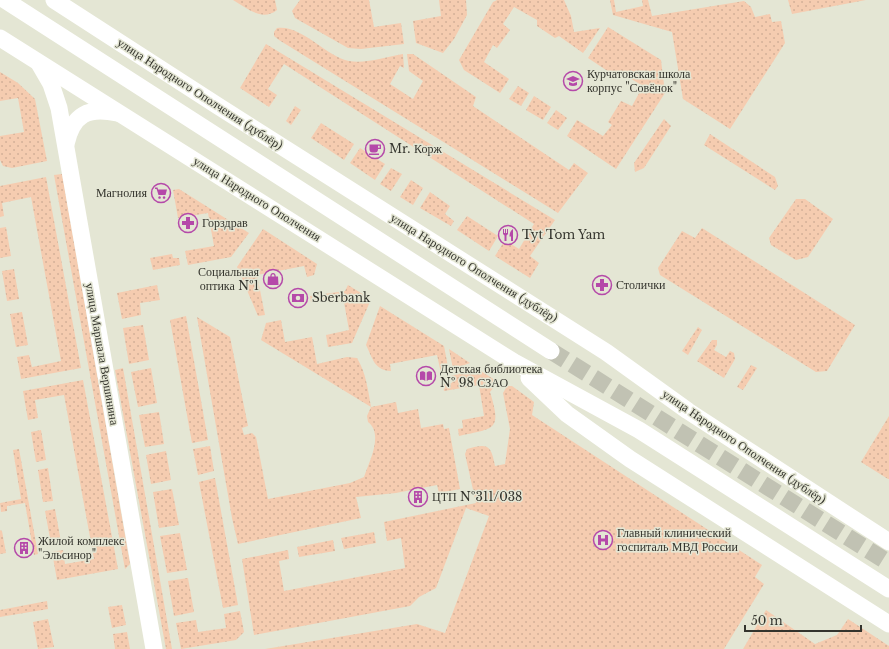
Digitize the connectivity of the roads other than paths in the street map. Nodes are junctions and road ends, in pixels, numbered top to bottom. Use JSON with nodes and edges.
{"nodes":[{"id":1,"x":5,"y":0,"type":"edge"},
{"id":2,"x":54,"y":0,"type":"edge"},
{"id":3,"x":0,"y":38,"type":"edge"},
{"id":4,"x":39,"y":63,"type":"junction"},
{"id":5,"x":121,"y":114,"type":"junction"},
{"id":6,"x":65,"y":148,"type":"junction"},
{"id":7,"x":552,"y":351,"type":"tunnel mouth"},
{"id":8,"x":514,"y":362,"type":"junction"},
{"id":9,"x":889,"y":542,"type":"edge"},
{"id":10,"x":889,"y":589,"type":"edge"},
{"id":11,"x":889,"y":624,"type":"edge"},
{"id":12,"x":154,"y":649,"type":"edge"}],
"edges":[{"from":1,"to":7,"type":"street"},
{"from":2,"to":9,"type":"street","name":"улица Народного Ополчения (дублёр)"},
{"from":3,"to":4,"type":"street","name":"улица Народного Ополчения"},
{"from":4,"to":5,"type":"street","name":"улица Народного Ополчения"},
{"from":4,"to":6,"type":"street","name":"улица Маршала Вершинина"},
{"from":5,"to":6,"type":"street"},
{"from":5,"to":8,"type":"street","name":"улица Народного Ополчения"},
{"from":6,"to":12,"type":"street","name":"улица Маршала Вершинина"},
{"from":8,"to":10,"type":"street"},
{"from":8,"to":11,"type":"street"}]}
